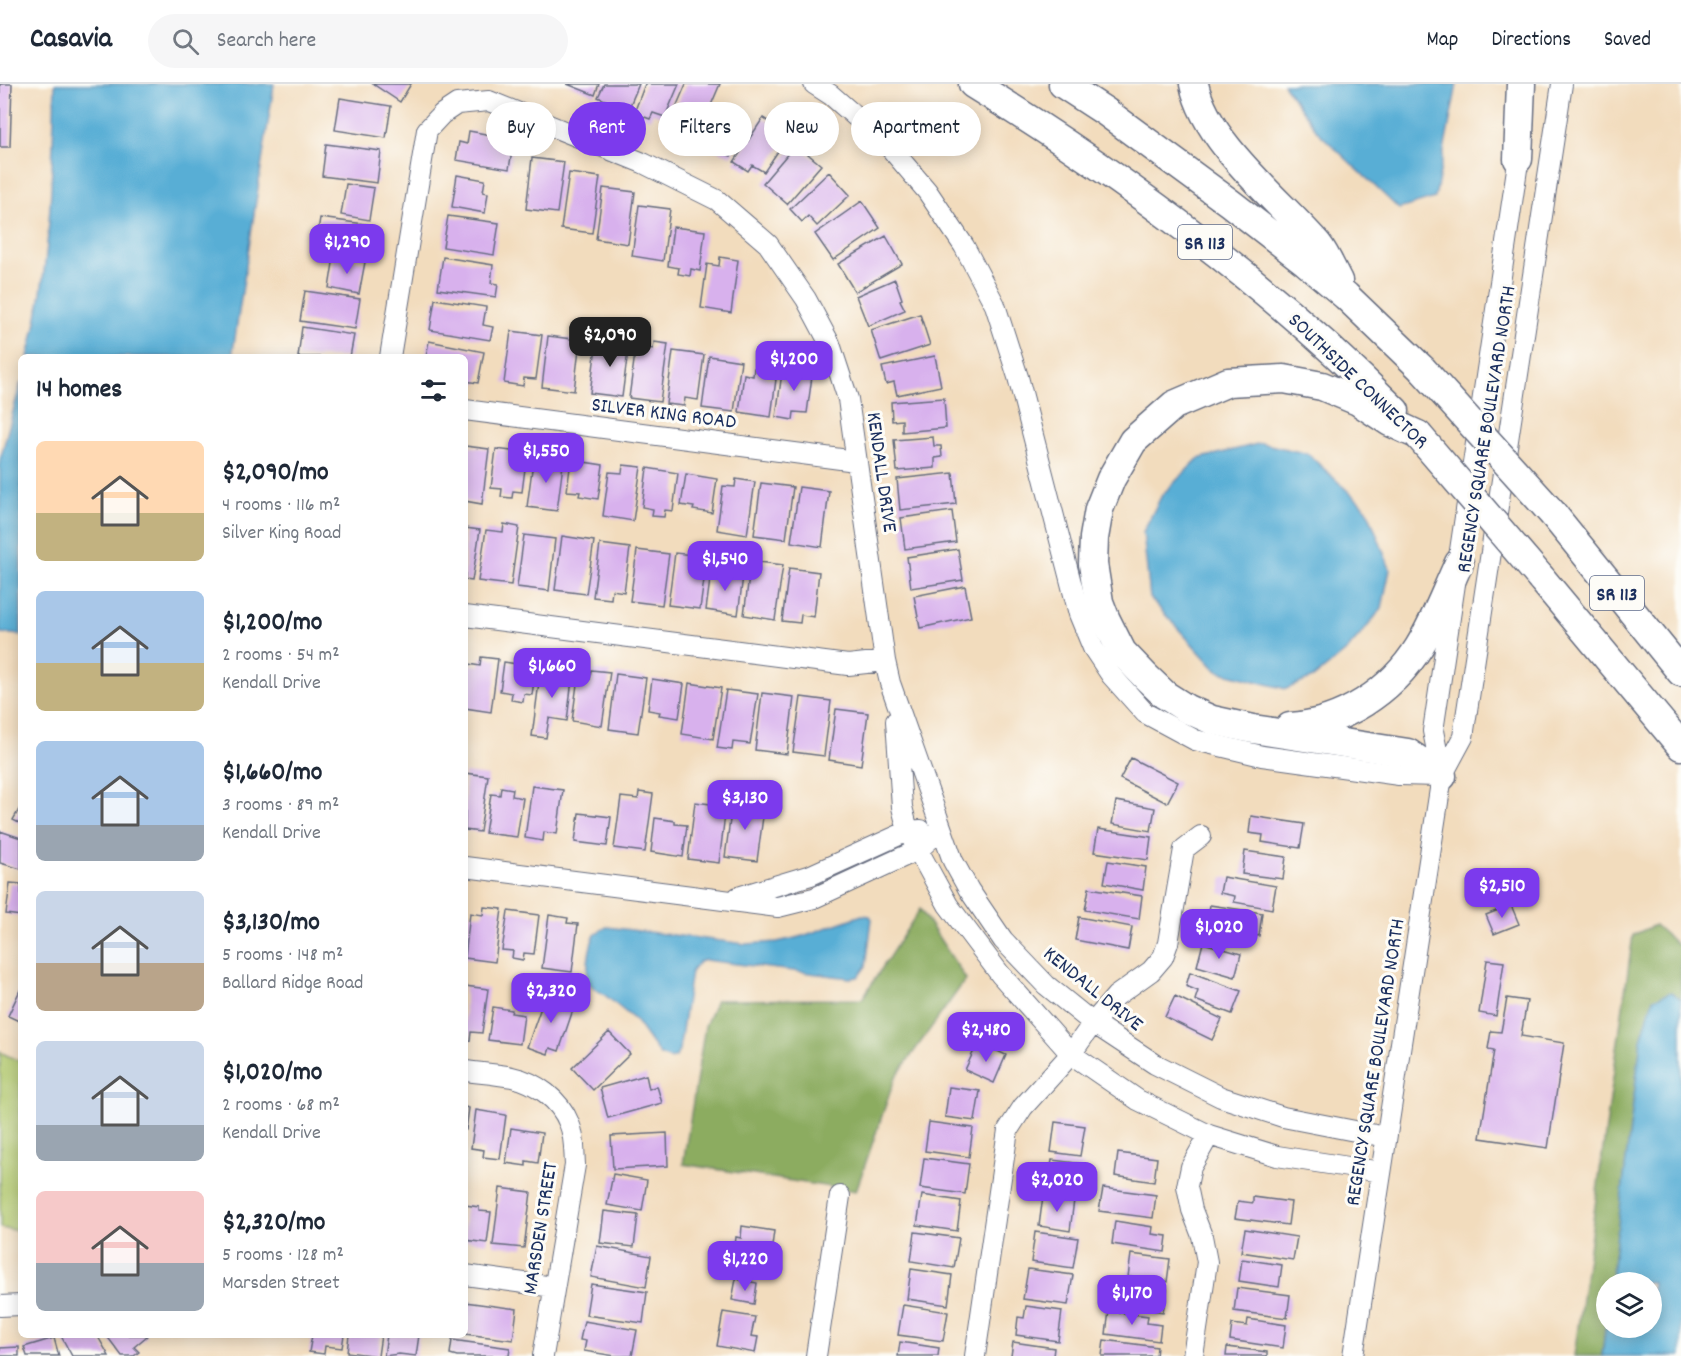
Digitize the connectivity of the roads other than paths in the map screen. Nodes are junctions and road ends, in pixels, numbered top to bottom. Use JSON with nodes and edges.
{"nodes":[{"id":1,"x":814,"y":84,"type":"edge"},
{"id":2,"x":973,"y":84,"type":"edge"},
{"id":3,"x":1063,"y":84,"type":"edge"},
{"id":4,"x":1194,"y":84,"type":"edge"},
{"id":5,"x":1521,"y":84,"type":"edge"},
{"id":6,"x":1530,"y":84,"type":"edge"},
{"id":7,"x":1562,"y":84,"type":"edge"},
{"id":8,"x":1518,"y":159,"type":"junction"},
{"id":9,"x":1346,"y":296,"type":"junction"},
{"id":10,"x":390,"y":354,"type":"edge"},
{"id":11,"x":468,"y":410,"type":"edge"},
{"id":12,"x":1415,"y":433,"type":"junction"},
{"id":13,"x":856,"y":461,"type":"junction"},
{"id":14,"x":1458,"y":563,"type":"junction"},
{"id":15,"x":468,"y":616,"type":"edge"},
{"id":16,"x":885,"y":661,"type":"junction"},
{"id":17,"x":1681,"y":672,"type":"edge"},
{"id":18,"x":894,"y":691,"type":"junction"},
{"id":19,"x":1252,"y":729,"type":"junction"},
{"id":20,"x":1681,"y":746,"type":"edge"},
{"id":21,"x":1442,"y":776,"type":"junction"},
{"id":22,"x":941,"y":829,"type":"junction"},
{"id":23,"x":908,"y":831,"type":"junction"},
{"id":24,"x":1201,"y":836,"type":"dead end"},
{"id":25,"x":918,"y":850,"type":"junction"},
{"id":26,"x":468,"y":867,"type":"edge"},
{"id":27,"x":730,"y":899,"type":"junction"},
{"id":28,"x":1093,"y":1023,"type":"junction"},
{"id":29,"x":1071,"y":1054,"type":"junction"},
{"id":30,"x":468,"y":1071,"type":"edge"},
{"id":31,"x":1209,"y":1135,"type":"junction"},
{"id":32,"x":1386,"y":1137,"type":"junction"},
{"id":33,"x":1381,"y":1172,"type":"junction"},
{"id":34,"x":840,"y":1196,"type":"dead end"},
{"id":35,"x":468,"y":1275,"type":"edge"},
{"id":36,"x":554,"y":1287,"type":"junction"},
{"id":37,"x":18,"y":1305,"type":"edge"},
{"id":38,"x":0,"y":1306,"type":"edge"},
{"id":39,"x":543,"y":1356,"type":"edge"},
{"id":40,"x":816,"y":1356,"type":"edge"},
{"id":41,"x":975,"y":1356,"type":"edge"},
{"id":42,"x":1192,"y":1356,"type":"edge"},
{"id":43,"x":1353,"y":1356,"type":"edge"}],
"edges":[{"from":1,"to":21,"type":"street"},
{"from":2,"to":12,"type":"highway","name":"SOUTHSIDE CONNECTOR","number":"SR 113"},
{"from":3,"to":9,"type":"highway","number":"SR 113"},
{"from":4,"to":9,"type":"highway"},
{"from":5,"to":8,"type":"highway"},
{"from":6,"to":8,"type":"street","name":"REGENCY SQUARE BOULEVARD NORTH"},
{"from":7,"to":21,"type":"street","name":"REGENCY SQUARE BOULEVARD NORTH"},
{"from":8,"to":14,"type":"street","name":"REGENCY SQUARE BOULEVARD NORTH"},
{"from":9,"to":17,"type":"highway","number":"SR 113","bridge":true},
{"from":10,"to":13,"type":"street","name":"KENDALL DRIVE"},
{"from":11,"to":13,"type":"street","name":"SILVER KING ROAD"},
{"from":12,"to":19,"type":"highway"},
{"from":12,"to":20,"type":"highway","name":"SOUTHSIDE CONNECTOR","number":"SR 113","bridge":true},
{"from":13,"to":16,"type":"street","name":"KENDALL DRIVE"},
{"from":14,"to":19,"type":"highway"},
{"from":14,"to":21,"type":"street","name":"REGENCY SQUARE BOULEVARD NORTH"},
{"from":15,"to":16,"type":"street"},
{"from":16,"to":18,"type":"street","name":"KENDALL DRIVE"},
{"from":18,"to":22,"type":"street","name":"KENDALL DRIVE"},
{"from":18,"to":23,"type":"street","name":"KENDALL DRIVE"},
{"from":19,"to":21,"type":"highway"},
{"from":21,"to":32,"type":"street","name":"REGENCY SQUARE BOULEVARD NORTH"},
{"from":22,"to":23,"type":"street"},
{"from":22,"to":25,"type":"street"},
{"from":22,"to":28,"type":"street","name":"KENDALL DRIVE"},
{"from":23,"to":25,"type":"street","name":"KENDALL DRIVE"},
{"from":23,"to":27,"type":"street"},
{"from":24,"to":28,"type":"street"},
{"from":25,"to":27,"type":"street"},
{"from":25,"to":29,"type":"street","name":"KENDALL DRIVE"},
{"from":26,"to":27,"type":"street"},
{"from":28,"to":29,"type":"street"},
{"from":28,"to":32,"type":"street","name":"KENDALL DRIVE"},
{"from":29,"to":31,"type":"street","name":"KENDALL DRIVE"},
{"from":29,"to":41,"type":"street"},
{"from":30,"to":36,"type":"street","name":"MARSDEN STREET"},
{"from":31,"to":33,"type":"street","name":"KENDALL DRIVE"},
{"from":31,"to":42,"type":"street"},
{"from":32,"to":33,"type":"street","name":"REGENCY SQUARE BOULEVARD NORTH"},
{"from":33,"to":43,"type":"street","name":"REGENCY SQUARE BOULEVARD NORTH"},
{"from":34,"to":40,"type":"street"},
{"from":35,"to":36,"type":"street"},
{"from":36,"to":39,"type":"street","name":"MARSDEN STREET"},
{"from":37,"to":38,"type":"street"}]}
